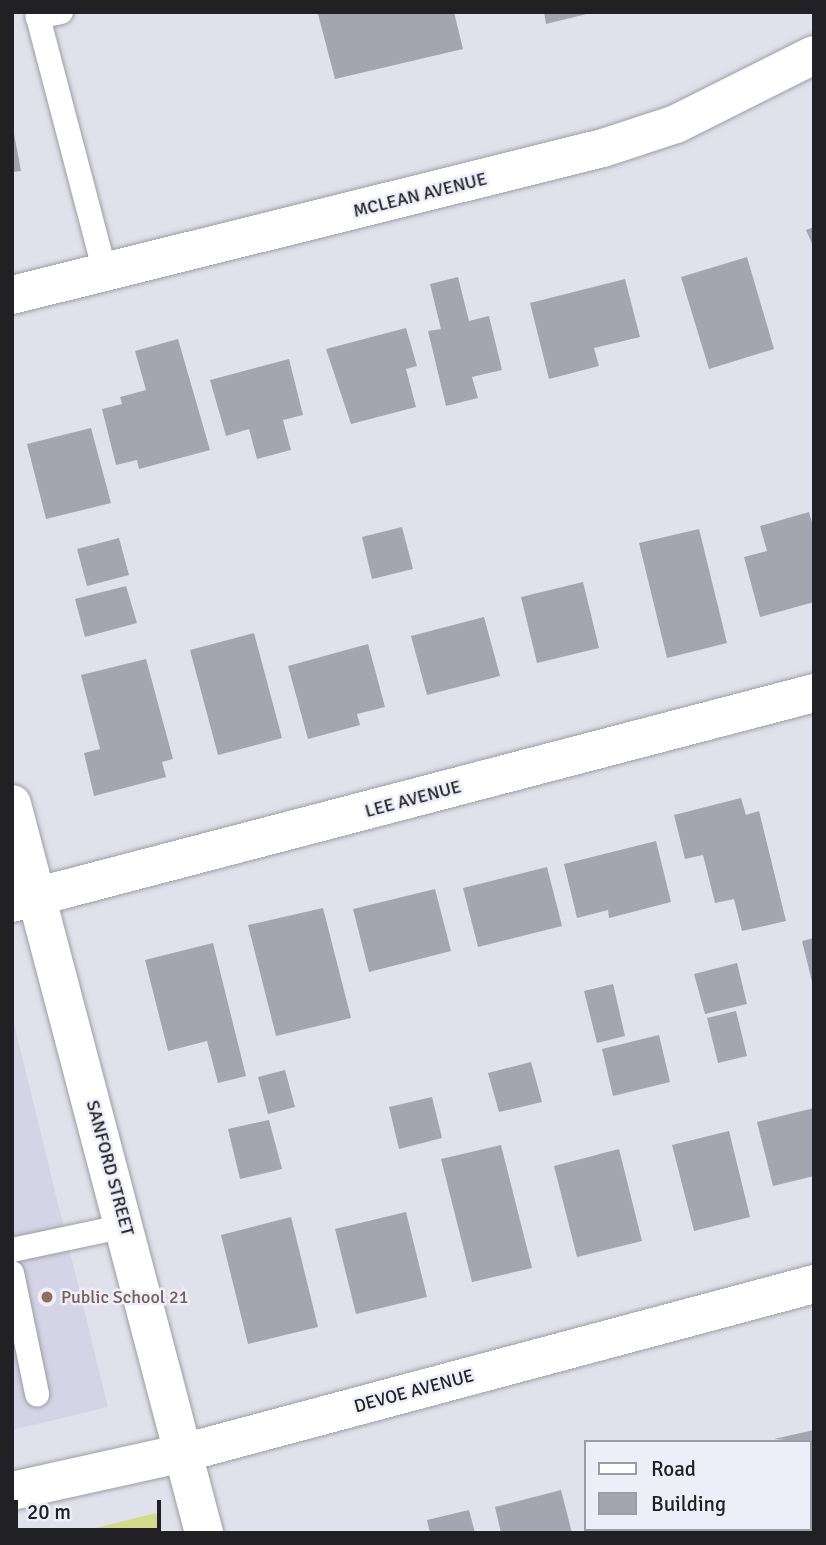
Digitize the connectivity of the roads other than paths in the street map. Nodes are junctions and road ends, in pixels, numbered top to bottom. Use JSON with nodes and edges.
{"nodes":[{"id":1,"x":61,"y":12,"type":"edge"},
{"id":2,"x":814,"y":55,"type":"edge"},
{"id":3,"x":105,"y":272,"type":"junction"},
{"id":4,"x":12,"y":295,"type":"edge"},
{"id":5,"x":814,"y":692,"type":"edge"},
{"id":6,"x":12,"y":804,"type":"edge"},
{"id":7,"x":23,"y":900,"type":"edge"},
{"id":8,"x":126,"y":1226,"type":"junction"},
{"id":9,"x":12,"y":1250,"type":"edge"},
{"id":10,"x":12,"y":1273,"type":"edge"},
{"id":11,"x":814,"y":1284,"type":"edge"},
{"id":12,"x":37,"y":1394,"type":"dead end"},
{"id":13,"x":183,"y":1454,"type":"junction"},
{"id":14,"x":12,"y":1490,"type":"edge"},
{"id":15,"x":204,"y":1533,"type":"edge"}],
"edges":[{"from":1,"to":3,"type":"lane"},
{"from":2,"to":3,"type":"street","name":"MCLEAN AVENUE"},
{"from":3,"to":4,"type":"street","name":"MCLEAN AVENUE"},
{"from":5,"to":7,"type":"street","name":"LEE AVENUE"},
{"from":6,"to":7,"type":"street","name":"SANFORD STREET"},
{"from":7,"to":8,"type":"street","name":"SANFORD STREET"},
{"from":8,"to":9,"type":"lane"},
{"from":8,"to":13,"type":"street","name":"SANFORD STREET"},
{"from":10,"to":12,"type":"lane"},
{"from":11,"to":13,"type":"street","name":"DEVOE AVENUE"},
{"from":13,"to":14,"type":"street","name":"DEVOE AVENUE"},
{"from":13,"to":15,"type":"street","name":"SANFORD STREET"}]}
